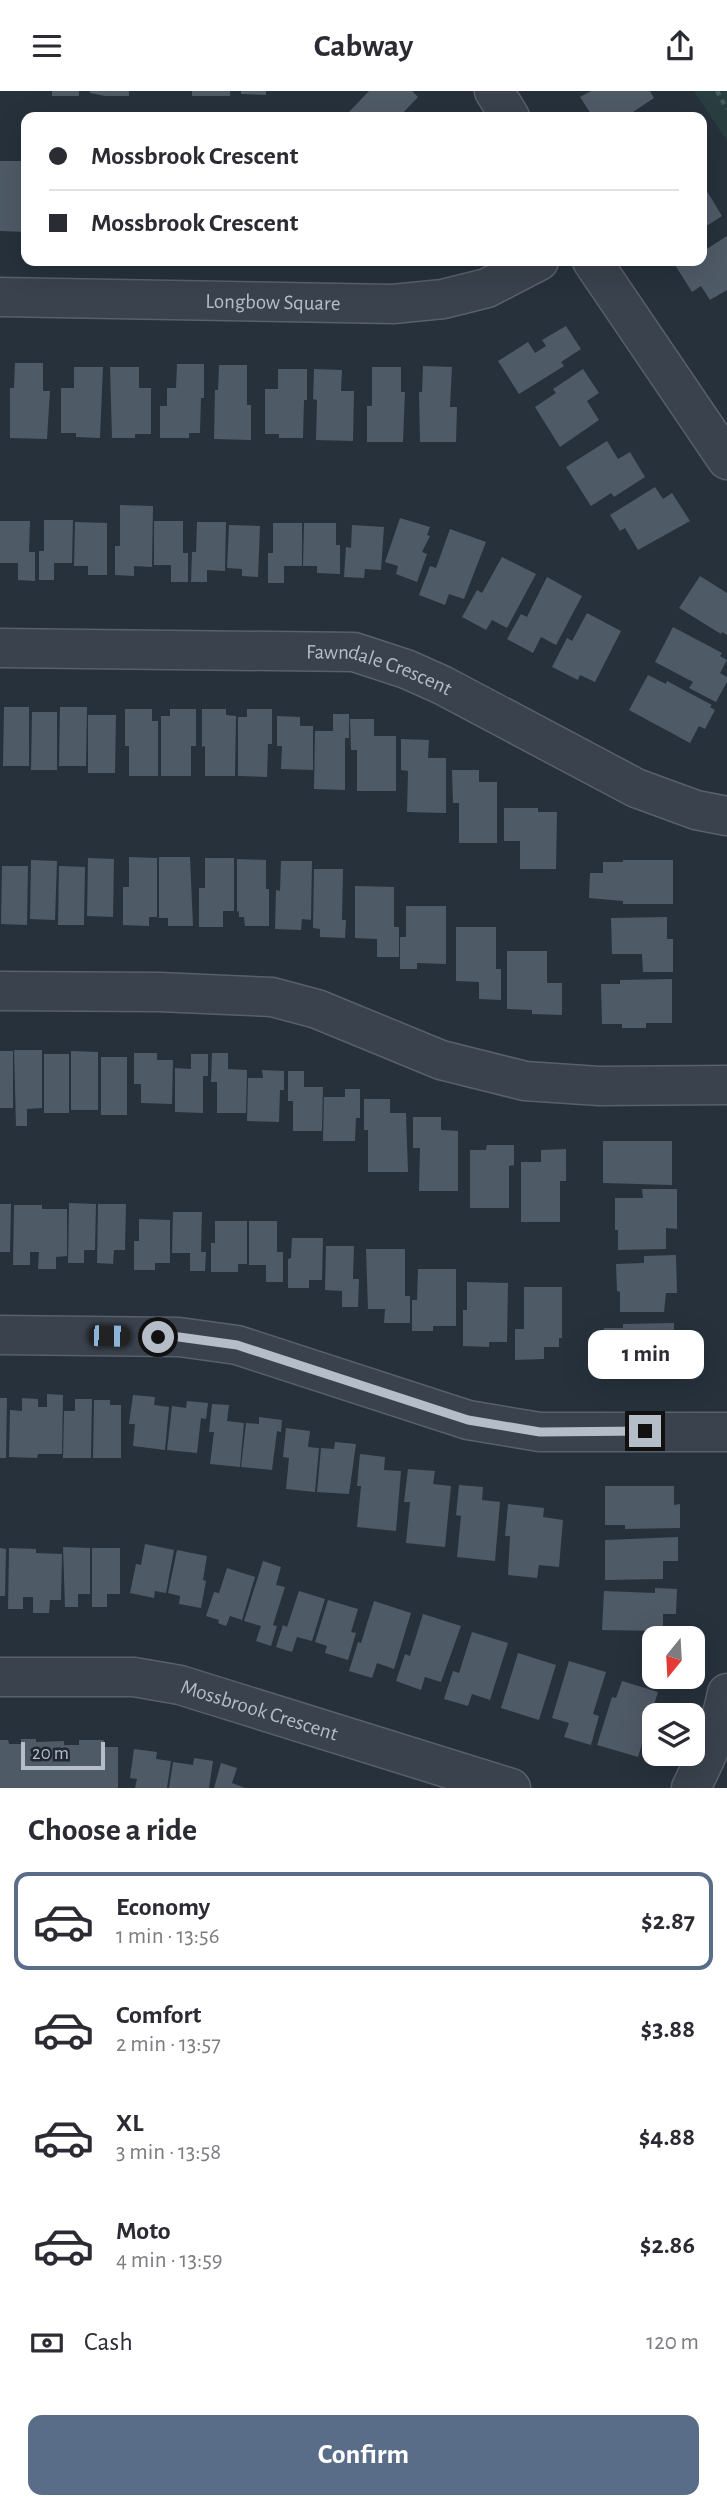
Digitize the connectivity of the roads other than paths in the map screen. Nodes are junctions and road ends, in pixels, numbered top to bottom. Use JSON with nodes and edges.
{"nodes":[{"id":1,"x":494,"y":91,"type":"edge"},
{"id":2,"x":507,"y":112,"type":"edge"},
{"id":3,"x":529,"y":266,"type":"edge"},
{"id":4,"x":595,"y":266,"type":"edge"},
{"id":5,"x":0,"y":297,"type":"edge"},
{"id":6,"x":727,"y":460,"type":"edge"},
{"id":7,"x":0,"y":648,"type":"edge"},
{"id":8,"x":727,"y":816,"type":"edge"},
{"id":9,"x":0,"y":991,"type":"edge"},
{"id":10,"x":727,"y":1085,"type":"edge"},
{"id":11,"x":0,"y":1335,"type":"edge"},
{"id":12,"x":727,"y":1431,"type":"edge"},
{"id":13,"x":0,"y":1677,"type":"edge"},
{"id":14,"x":727,"y":1693,"type":"edge"},
{"id":15,"x":511,"y":1788,"type":"edge"},
{"id":16,"x":691,"y":1788,"type":"edge"}],
"edges":[{"from":1,"to":2,"type":"street"},
{"from":3,"to":5,"type":"street","name":"Longbow Square"},
{"from":4,"to":6,"type":"street"},
{"from":7,"to":8,"type":"street","name":"Fawndale Crescent"},
{"from":9,"to":10,"type":"street"},
{"from":11,"to":12,"type":"street"},
{"from":13,"to":15,"type":"street","name":"Mossbrook Crescent"},
{"from":14,"to":16,"type":"street"}]}
